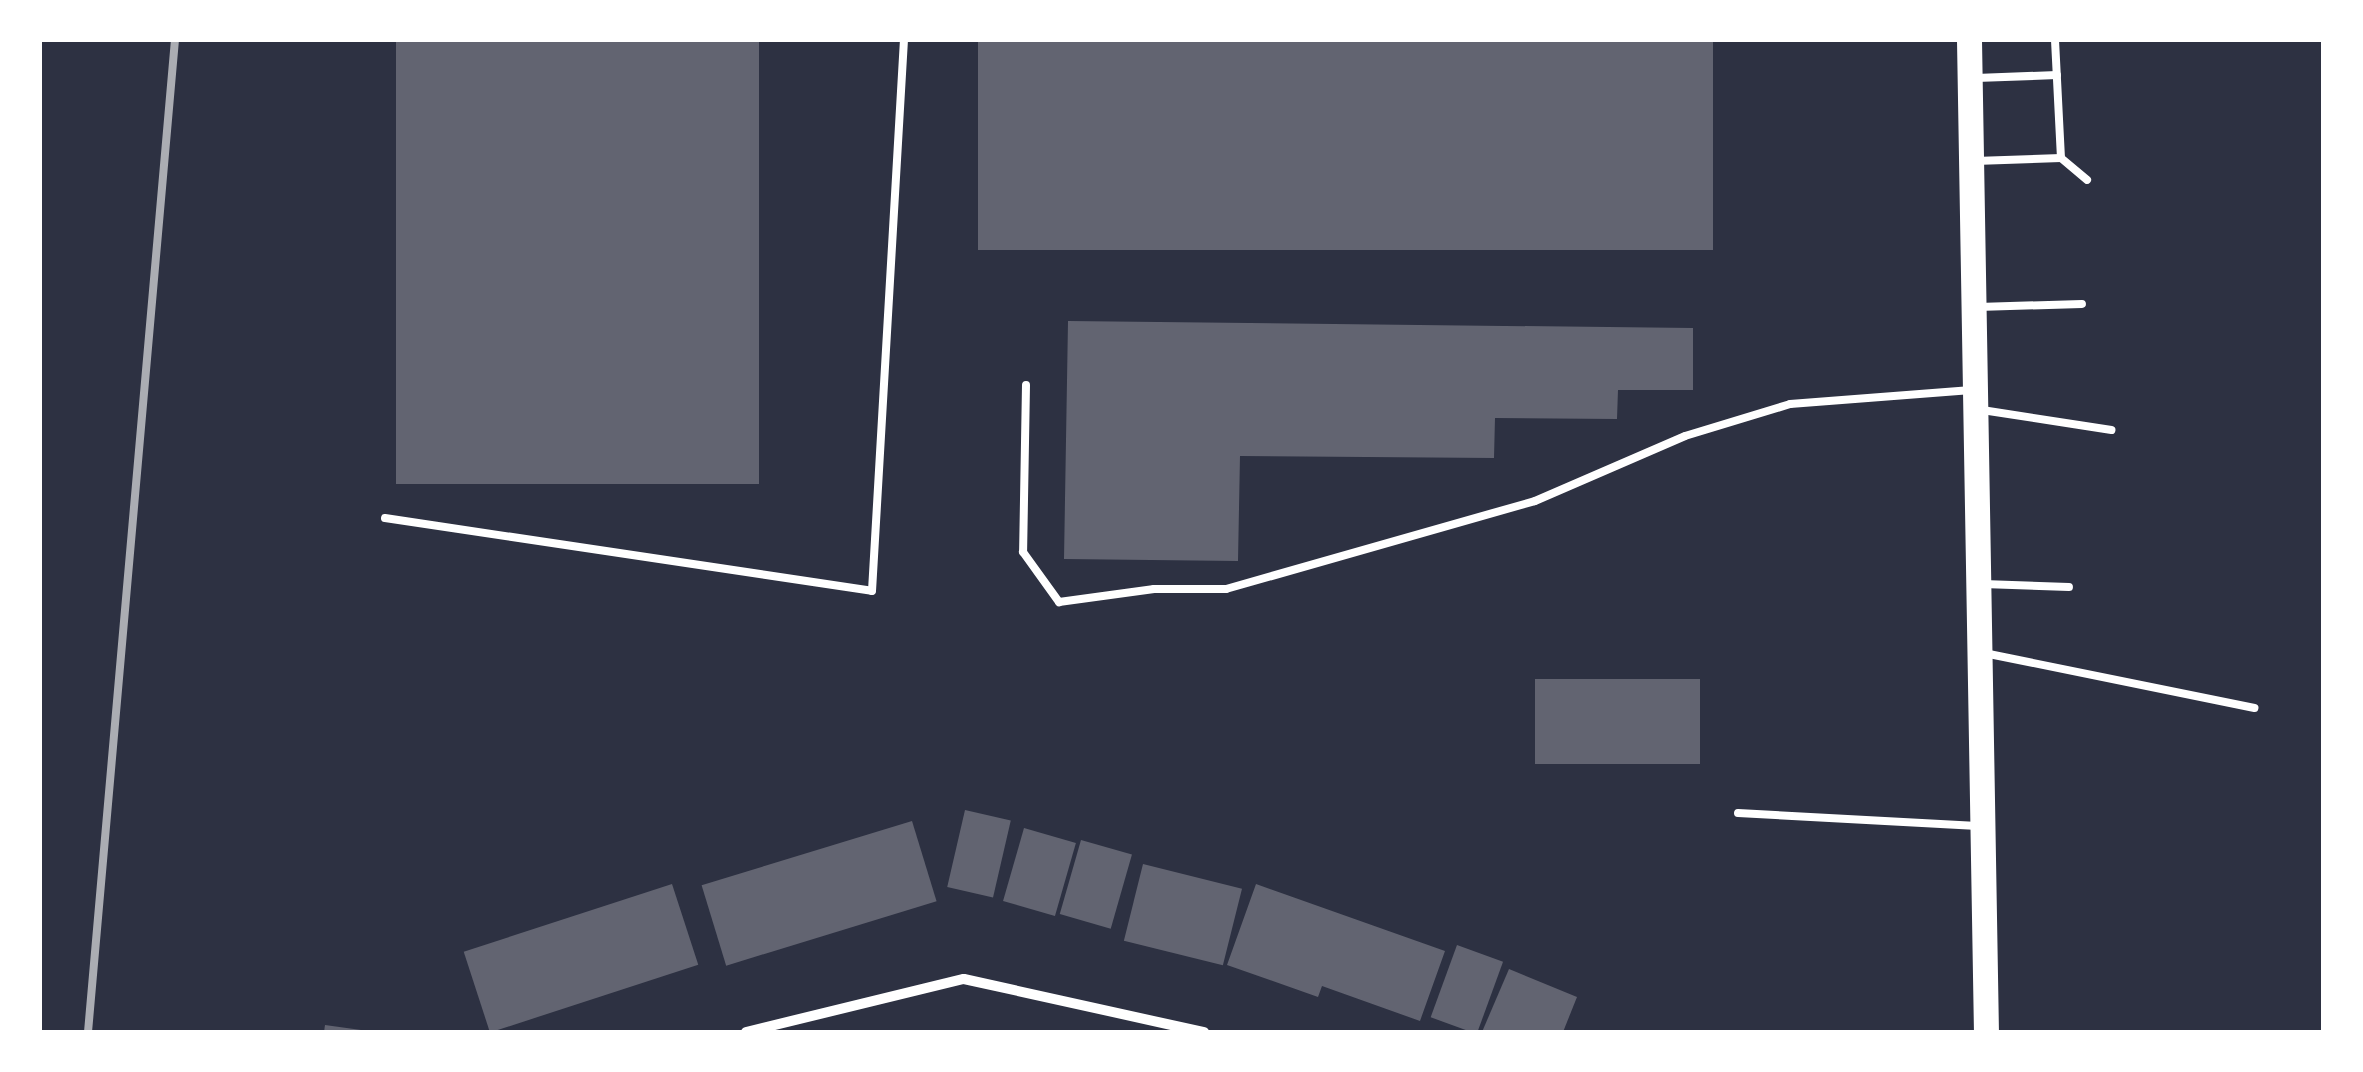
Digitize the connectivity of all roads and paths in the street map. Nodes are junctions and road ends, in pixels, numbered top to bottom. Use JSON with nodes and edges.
{"nodes":[{"id":1,"x":904,"y":40,"type":"edge"},
{"id":2,"x":1969,"y":40,"type":"edge"},
{"id":3,"x":2055,"y":40,"type":"edge"},
{"id":4,"x":2056,"y":75,"type":"junction"},
{"id":5,"x":1970,"y":78,"type":"junction"},
{"id":6,"x":2061,"y":158,"type":"junction"},
{"id":7,"x":1971,"y":161,"type":"junction"},
{"id":8,"x":2086,"y":180,"type":"dead end"},
{"id":9,"x":2082,"y":304,"type":"dead end"},
{"id":10,"x":1974,"y":307,"type":"junction"},
{"id":11,"x":1026,"y":385,"type":"dead end"},
{"id":12,"x":1975,"y":399,"type":"junction"},
{"id":13,"x":2111,"y":430,"type":"dead end"},
{"id":14,"x":385,"y":518,"type":"dead end"},
{"id":15,"x":1978,"y":584,"type":"junction"},
{"id":16,"x":2069,"y":587,"type":"dead end"},
{"id":17,"x":1980,"y":652,"type":"junction"},
{"id":18,"x":2254,"y":708,"type":"dead end"},
{"id":19,"x":1738,"y":813,"type":"dead end"},
{"id":20,"x":1982,"y":826,"type":"junction"},
{"id":21,"x":746,"y":1032,"type":"edge"},
{"id":22,"x":1204,"y":1032,"type":"edge"},
{"id":23,"x":1986,"y":1032,"type":"edge"}],
"edges":[{"from":1,"to":14,"type":"lane"},
{"from":2,"to":5,"type":"main road"},
{"from":3,"to":4,"type":"lane"},
{"from":4,"to":5,"type":"lane"},
{"from":4,"to":6,"type":"lane"},
{"from":5,"to":7,"type":"main road"},
{"from":6,"to":7,"type":"lane"},
{"from":6,"to":8,"type":"lane"},
{"from":7,"to":10,"type":"main road"},
{"from":9,"to":10,"type":"lane"},
{"from":10,"to":12,"type":"main road"},
{"from":11,"to":12,"type":"lane"},
{"from":12,"to":13,"type":"lane"},
{"from":12,"to":15,"type":"main road"},
{"from":15,"to":16,"type":"lane"},
{"from":15,"to":17,"type":"main road"},
{"from":17,"to":18,"type":"lane"},
{"from":17,"to":20,"type":"main road"},
{"from":19,"to":20,"type":"lane"},
{"from":20,"to":23,"type":"main road"},
{"from":21,"to":22,"type":"street"}]}
